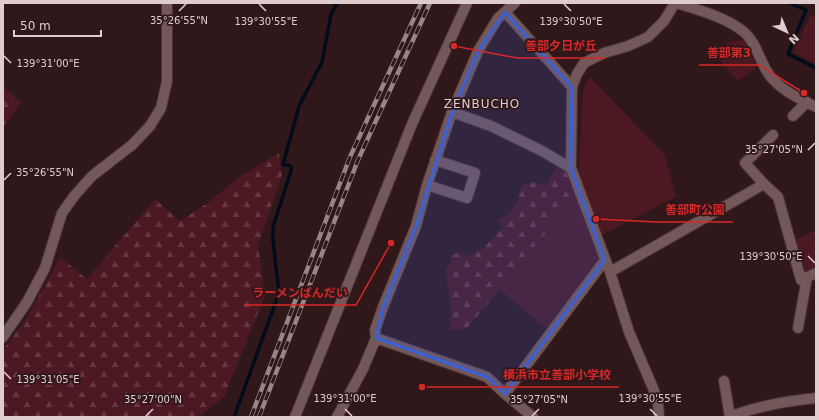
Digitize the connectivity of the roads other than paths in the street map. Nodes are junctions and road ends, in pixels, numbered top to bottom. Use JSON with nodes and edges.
{"nodes":[{"id":1,"x":167,"y":3,"type":"edge"},
{"id":2,"x":467,"y":3,"type":"edge"},
{"id":3,"x":515,"y":3,"type":"edge"},
{"id":4,"x":676,"y":3,"type":"edge"},
{"id":5,"x":505,"y":12,"type":"junction"},
{"id":6,"x":572,"y":87,"type":"junction"},
{"id":7,"x":811,"y":104,"type":"edge"},
{"id":8,"x":452,"y":112,"type":"junction"},
{"id":9,"x":793,"y":116,"type":"dead end"},
{"id":10,"x":773,"y":135,"type":"dead end"},
{"id":11,"x":435,"y":160,"type":"junction"},
{"id":12,"x":571,"y":168,"type":"junction"},
{"id":13,"x":764,"y":184,"type":"junction"},
{"id":14,"x":427,"y":185,"type":"junction"},
{"id":15,"x":605,"y":260,"type":"junction"},
{"id":16,"x":610,"y":272,"type":"junction"},
{"id":17,"x":812,"y":275,"type":"edge"},
{"id":18,"x":798,"y":328,"type":"dead end"},
{"id":19,"x":3,"y":337,"type":"edge"},
{"id":20,"x":376,"y":338,"type":"junction"},
{"id":21,"x":724,"y":381,"type":"dead end"},
{"id":22,"x":505,"y":394,"type":"junction"},
{"id":23,"x":816,"y":398,"type":"edge"},
{"id":24,"x":294,"y":417,"type":"edge"},
{"id":25,"x":337,"y":417,"type":"edge"},
{"id":26,"x":533,"y":417,"type":"edge"},
{"id":27,"x":659,"y":417,"type":"edge"},
{"id":28,"x":729,"y":417,"type":"edge"}],
"edges":[{"from":1,"to":19,"type":"street"},
{"from":2,"to":24,"type":"street"},
{"from":3,"to":5,"type":"street"},
{"from":4,"to":6,"type":"street"},
{"from":4,"to":7,"type":"street"},
{"from":5,"to":6,"type":"street"},
{"from":5,"to":8,"type":"street"},
{"from":6,"to":12,"type":"street"},
{"from":7,"to":9,"type":"street"},
{"from":8,"to":11,"type":"street"},
{"from":8,"to":12,"type":"street"},
{"from":10,"to":13,"type":"street"},
{"from":11,"to":14,"type":"street"},
{"from":11,"to":14,"type":"street"},
{"from":12,"to":15,"type":"street"},
{"from":13,"to":16,"type":"street"},
{"from":13,"to":17,"type":"street"},
{"from":14,"to":20,"type":"street"},
{"from":15,"to":16,"type":"street"},
{"from":15,"to":22,"type":"street"},
{"from":16,"to":27,"type":"street"},
{"from":17,"to":18,"type":"street"},
{"from":20,"to":22,"type":"street"},
{"from":20,"to":25,"type":"street"},
{"from":21,"to":28,"type":"street"},
{"from":22,"to":26,"type":"street"},
{"from":23,"to":28,"type":"street"}]}
